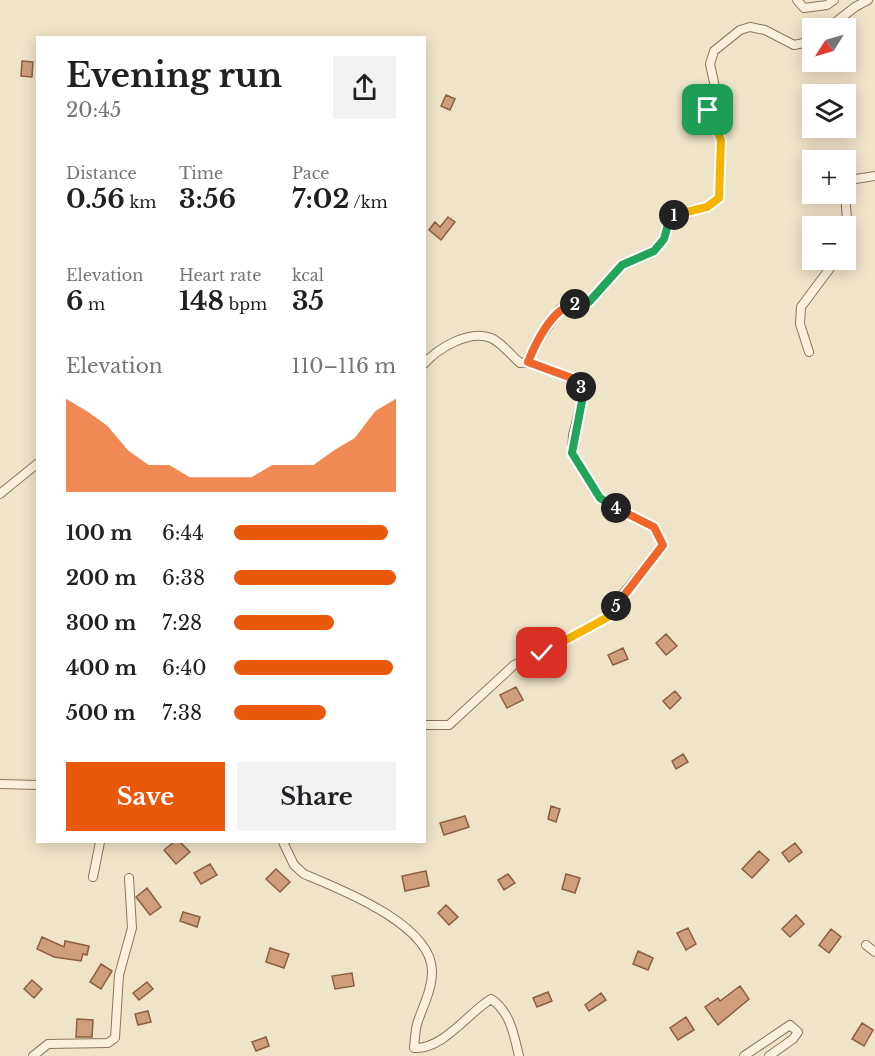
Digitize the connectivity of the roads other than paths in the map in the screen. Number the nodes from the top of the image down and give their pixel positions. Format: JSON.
{"nodes":[{"id":1,"x":797,"y":0,"type":"edge"},
{"id":2,"x":834,"y":0,"type":"edge"},
{"id":3,"x":868,"y":0,"type":"edge"},
{"id":4,"x":840,"y":18,"type":"edge"},
{"id":5,"x":802,"y":43,"type":"edge"},
{"id":6,"x":875,"y":176,"type":"edge"},
{"id":7,"x":856,"y":177,"type":"edge"},
{"id":8,"x":829,"y":270,"type":"edge"},
{"id":9,"x":809,"y":352,"type":"dead end"},
{"id":10,"x":426,"y":362,"type":"edge"},
{"id":11,"x":528,"y":362,"type":"junction"},
{"id":12,"x":36,"y":465,"type":"edge"},
{"id":13,"x":0,"y":494,"type":"edge"},
{"id":14,"x":426,"y":725,"type":"edge"},
{"id":15,"x":0,"y":784,"type":"edge"},
{"id":16,"x":36,"y":785,"type":"edge"},
{"id":17,"x":100,"y":843,"type":"edge"},
{"id":18,"x":283,"y":843,"type":"edge"},
{"id":19,"x":93,"y":878,"type":"dead end"},
{"id":20,"x":129,"y":878,"type":"dead end"},
{"id":21,"x":866,"y":945,"type":"dead end"},
{"id":22,"x":875,"y":952,"type":"edge"},
{"id":23,"x":33,"y":1056,"type":"edge"},
{"id":24,"x":519,"y":1056,"type":"edge"},
{"id":25,"x":744,"y":1056,"type":"edge"},
{"id":26,"x":769,"y":1056,"type":"edge"}],
"edges":[{"from":1,"to":2,"type":"street"},
{"from":3,"to":4,"type":"street"},
{"from":5,"to":11,"type":"street"},
{"from":6,"to":7,"type":"street"},
{"from":8,"to":9,"type":"street"},
{"from":10,"to":11,"type":"street"},
{"from":11,"to":14,"type":"street"},
{"from":12,"to":13,"type":"street"},
{"from":15,"to":16,"type":"street"},
{"from":17,"to":19,"type":"street"},
{"from":18,"to":24,"type":"street"},
{"from":20,"to":23,"type":"street"},
{"from":21,"to":22,"type":"street"},
{"from":25,"to":26,"type":"street"}]}
